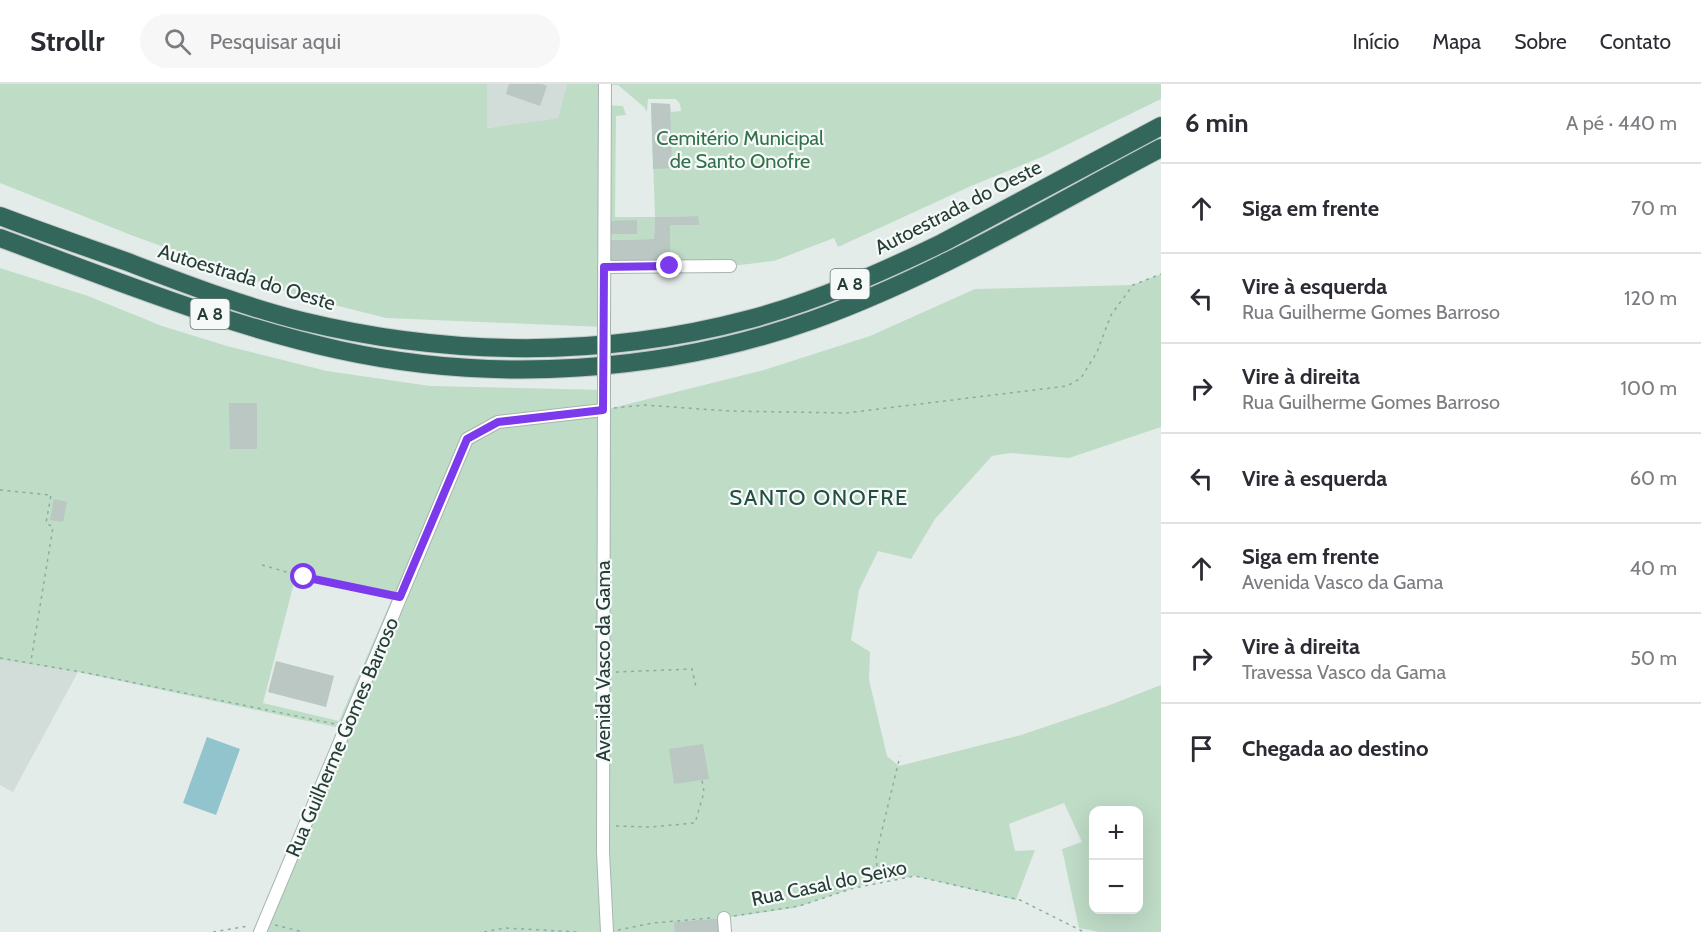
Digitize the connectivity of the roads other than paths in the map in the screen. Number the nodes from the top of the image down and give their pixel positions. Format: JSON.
{"nodes":[{"id":1,"x":605,"y":84,"type":"edge"},
{"id":2,"x":1161,"y":126,"type":"edge"},
{"id":3,"x":1161,"y":148,"type":"edge"},
{"id":4,"x":1161,"y":159,"type":"edge"},
{"id":5,"x":1087,"y":187,"type":"junction"},
{"id":6,"x":0,"y":205,"type":"edge"},
{"id":7,"x":0,"y":216,"type":"edge"},
{"id":8,"x":0,"y":238,"type":"edge"},
{"id":9,"x":0,"y":248,"type":"edge"},
{"id":10,"x":123,"y":260,"type":"junction"},
{"id":11,"x":730,"y":266,"type":"dead end"},
{"id":12,"x":604,"y":267,"type":"junction"},
{"id":13,"x":82,"y":270,"type":"junction"},
{"id":14,"x":603,"y":410,"type":"junction"},
{"id":15,"x":728,"y":917,"type":"road end"},
{"id":16,"x":262,"y":928,"type":"edge"},
{"id":17,"x":607,"y":932,"type":"edge"},
{"id":18,"x":725,"y":932,"type":"edge"}],
"edges":[{"from":1,"to":12,"type":"street"},
{"from":2,"to":10,"type":"highway","name":"Autoestrada do Oeste","number":"A 8"},
{"from":3,"to":5,"type":"highway","number":"A 8"},
{"from":4,"to":5,"type":"highway"},
{"from":5,"to":13,"type":"highway","number":"A 8"},
{"from":6,"to":10,"type":"highway"},
{"from":7,"to":10,"type":"highway","name":"Autoestrada do Oeste","number":"A 8"},
{"from":8,"to":13,"type":"highway","number":"A 8"},
{"from":9,"to":13,"type":"highway"},
{"from":11,"to":12,"type":"street"},
{"from":12,"to":14,"type":"street","name":"Avenida Vasco da Gama","bridge":true},
{"from":14,"to":16,"type":"street","name":"Rua Guilherme Gomes Barroso"},
{"from":14,"to":17,"type":"street","name":"Avenida Vasco da Gama"},
{"from":15,"to":18,"type":"street"}]}
